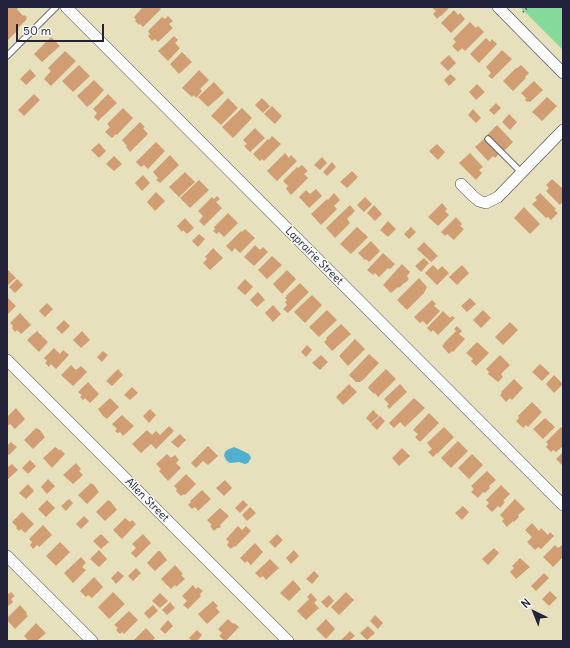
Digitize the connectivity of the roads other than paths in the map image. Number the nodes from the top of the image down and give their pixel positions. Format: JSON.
{"nodes":[{"id":1,"x":56,"y":7,"type":"edge"},
{"id":2,"x":66,"y":7,"type":"edge"},
{"id":3,"x":498,"y":7,"type":"edge"},
{"id":4,"x":7,"y":56,"type":"edge"},
{"id":5,"x":563,"y":73,"type":"edge"},
{"id":6,"x":563,"y":130,"type":"edge"},
{"id":7,"x":488,"y":139,"type":"dead end"},
{"id":8,"x":521,"y":172,"type":"junction"},
{"id":9,"x":461,"y":184,"type":"dead end"},
{"id":10,"x":7,"y":360,"type":"edge"},
{"id":11,"x":563,"y":505,"type":"edge"},
{"id":12,"x":7,"y":556,"type":"edge"},
{"id":13,"x":92,"y":641,"type":"edge"},
{"id":14,"x":288,"y":641,"type":"edge"}],
"edges":[{"from":1,"to":4,"type":"lane"},
{"from":2,"to":11,"type":"street","name":"Laprairie Street"},
{"from":3,"to":5,"type":"street"},
{"from":6,"to":8,"type":"street"},
{"from":7,"to":8,"type":"lane"},
{"from":8,"to":9,"type":"street"},
{"from":10,"to":14,"type":"street","name":"Allen Street"},
{"from":12,"to":13,"type":"street"}]}
